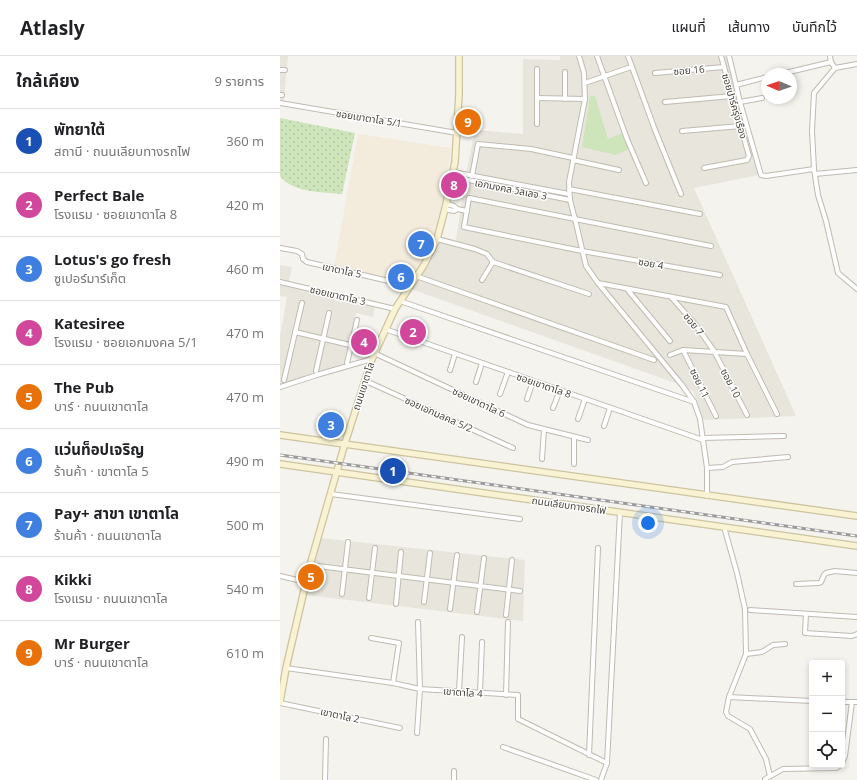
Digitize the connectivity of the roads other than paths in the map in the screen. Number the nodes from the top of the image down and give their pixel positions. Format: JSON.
{"nodes":[{"id":1,"x":459,"y":56,"type":"edge"},
{"id":2,"x":579,"y":56,"type":"edge"},
{"id":3,"x":597,"y":56,"type":"edge"},
{"id":4,"x":628,"y":56,"type":"edge"},
{"id":5,"x":721,"y":56,"type":"edge"},
{"id":6,"x":728,"y":56,"type":"edge"},
{"id":7,"x":830,"y":56,"type":"edge"},
{"id":8,"x":831,"y":62,"type":"junction"},
{"id":9,"x":857,"y":64,"type":"edge"},
{"id":10,"x":632,"y":67,"type":"junction"},
{"id":11,"x":724,"y":67,"type":"junction"},
{"id":12,"x":835,"y":68,"type":"junction"},
{"id":13,"x":537,"y":69,"type":"dead end"},
{"id":14,"x":797,"y":70,"type":"edge"},
{"id":15,"x":565,"y":72,"type":"dead end"},
{"id":16,"x":655,"y":73,"type":"dead end"},
{"id":17,"x":604,"y":77,"type":"junction"},
{"id":18,"x":761,"y":79,"type":"edge"},
{"id":19,"x":585,"y":83,"type":"junction"},
{"id":20,"x":736,"y":85,"type":"junction"},
{"id":21,"x":732,"y":96,"type":"junction"},
{"id":22,"x":537,"y":98,"type":"junction"},
{"id":23,"x":761,"y":98,"type":"edge"},
{"id":24,"x":565,"y":99,"type":"junction"},
{"id":25,"x":585,"y":99,"type":"junction"},
{"id":26,"x":665,"y":102,"type":"dead end"},
{"id":27,"x":740,"y":102,"type":"junction"},
{"id":28,"x":280,"y":103,"type":"edge"},
{"id":29,"x":538,"y":124,"type":"dead end"},
{"id":30,"x":741,"y":126,"type":"junction"},
{"id":31,"x":682,"y":132,"type":"dead end"},
{"id":32,"x":457,"y":133,"type":"junction"},
{"id":33,"x":573,"y":159,"type":"junction"},
{"id":34,"x":704,"y":168,"type":"dead end"},
{"id":35,"x":619,"y":170,"type":"dead end"},
{"id":36,"x":857,"y":170,"type":"edge"},
{"id":37,"x":815,"y":172,"type":"junction"},
{"id":38,"x":453,"y":175,"type":"junction"},
{"id":39,"x":472,"y":176,"type":"junction"},
{"id":40,"x":646,"y":183,"type":"dead end"},
{"id":41,"x":569,"y":192,"type":"junction"},
{"id":42,"x":681,"y":194,"type":"dead end"},
{"id":43,"x":570,"y":200,"type":"junction"},
{"id":44,"x":446,"y":207,"type":"junction"},
{"id":45,"x":467,"y":211,"type":"junction"},
{"id":46,"x":700,"y":214,"type":"dead end"},
{"id":47,"x":576,"y":219,"type":"junction"},
{"id":48,"x":438,"y":239,"type":"junction"},
{"id":49,"x":711,"y":246,"type":"dead end"},
{"id":50,"x":280,"y":248,"type":"edge"},
{"id":51,"x":582,"y":251,"type":"junction"},
{"id":52,"x":493,"y":262,"type":"junction"},
{"id":53,"x":720,"y":275,"type":"dead end"},
{"id":54,"x":416,"y":276,"type":"junction"},
{"id":55,"x":482,"y":280,"type":"dead end"},
{"id":56,"x":280,"y":282,"type":"edge"},
{"id":57,"x":598,"y":283,"type":"junction"},
{"id":58,"x":410,"y":286,"type":"junction"},
{"id":59,"x":627,"y":289,"type":"junction"},
{"id":60,"x":857,"y":289,"type":"edge"},
{"id":61,"x":589,"y":294,"type":"dead end"},
{"id":62,"x":671,"y":297,"type":"junction"},
{"id":63,"x":400,"y":301,"type":"junction"},
{"id":64,"x":302,"y":303,"type":"dead end"},
{"id":65,"x":395,"y":309,"type":"junction"},
{"id":66,"x":329,"y":314,"type":"dead end"},
{"id":67,"x":357,"y":320,"type":"dead end"},
{"id":68,"x":385,"y":329,"type":"junction"},
{"id":69,"x":296,"y":332,"type":"junction"},
{"id":70,"x":324,"y":338,"type":"junction"},
{"id":71,"x":670,"y":341,"type":"dead end"},
{"id":72,"x":351,"y":345,"type":"junction"},
{"id":73,"x":683,"y":350,"type":"junction"},
{"id":74,"x":714,"y":351,"type":"junction"},
{"id":75,"x":375,"y":352,"type":"junction"},
{"id":76,"x":455,"y":354,"type":"junction"},
{"id":77,"x":747,"y":354,"type":"junction"},
{"id":78,"x":670,"y":355,"type":"dead end"},
{"id":79,"x":372,"y":360,"type":"junction"},
{"id":80,"x":654,"y":360,"type":"dead end"},
{"id":81,"x":346,"y":362,"type":"dead end"},
{"id":82,"x":482,"y":363,"type":"junction"},
{"id":83,"x":450,"y":370,"type":"dead end"},
{"id":84,"x":316,"y":371,"type":"dead end"},
{"id":85,"x":508,"y":372,"type":"junction"},
{"id":86,"x":284,"y":380,"type":"dead end"},
{"id":87,"x":366,"y":381,"type":"junction"},
{"id":88,"x":534,"y":381,"type":"junction"},
{"id":89,"x":476,"y":382,"type":"dead end"},
{"id":90,"x":280,"y":387,"type":"edge"},
{"id":91,"x":560,"y":390,"type":"junction"},
{"id":92,"x":500,"y":394,"type":"dead end"},
{"id":93,"x":527,"y":399,"type":"dead end"},
{"id":94,"x":585,"y":399,"type":"junction"},
{"id":95,"x":694,"y":402,"type":"junction"},
{"id":96,"x":554,"y":408,"type":"dead end"},
{"id":97,"x":610,"y":408,"type":"junction"},
{"id":98,"x":777,"y":414,"type":"dead end"},
{"id":99,"x":748,"y":415,"type":"dead end"},
{"id":100,"x":716,"y":416,"type":"dead end"},
{"id":101,"x":578,"y":419,"type":"dead end"},
{"id":102,"x":604,"y":426,"type":"dead end"},
{"id":103,"x":544,"y":430,"type":"junction"},
{"id":104,"x":280,"y":435,"type":"edge"},
{"id":105,"x":784,"y":436,"type":"dead end"},
{"id":106,"x":574,"y":437,"type":"junction"},
{"id":107,"x":702,"y":439,"type":"junction"},
{"id":108,"x":588,"y":440,"type":"dead end"},
{"id":109,"x":345,"y":443,"type":"junction"},
{"id":110,"x":514,"y":448,"type":"dead end"},
{"id":111,"x":788,"y":457,"type":"dead end"},
{"id":112,"x":542,"y":459,"type":"dead end"},
{"id":113,"x":280,"y":464,"type":"edge"},
{"id":114,"x":574,"y":464,"type":"dead end"},
{"id":115,"x":707,"y":468,"type":"junction"},
{"id":116,"x":337,"y":472,"type":"junction"},
{"id":117,"x":331,"y":494,"type":"junction"},
{"id":118,"x":707,"y":496,"type":"junction"},
{"id":119,"x":620,"y":512,"type":"junction"},
{"id":120,"x":857,"y":516,"type":"edge"},
{"id":121,"x":520,"y":519,"type":"dead end"},
{"id":122,"x":724,"y":527,"type":"junction"},
{"id":123,"x":348,"y":542,"type":"dead end"},
{"id":124,"x":857,"y":546,"type":"edge"},
{"id":125,"x":375,"y":548,"type":"dead end"},
{"id":126,"x":598,"y":548,"type":"dead end"},
{"id":127,"x":401,"y":552,"type":"dead end"},
{"id":128,"x":430,"y":554,"type":"dead end"},
{"id":129,"x":457,"y":555,"type":"dead end"},
{"id":130,"x":484,"y":558,"type":"dead end"},
{"id":131,"x":512,"y":560,"type":"dead end"},
{"id":132,"x":310,"y":565,"type":"junction"},
{"id":133,"x":344,"y":569,"type":"junction"},
{"id":134,"x":372,"y":573,"type":"junction"},
{"id":135,"x":857,"y":573,"type":"edge"},
{"id":136,"x":280,"y":576,"type":"edge"},
{"id":137,"x":399,"y":576,"type":"junction"},
{"id":138,"x":426,"y":580,"type":"junction"},
{"id":139,"x":306,"y":582,"type":"junction"},
{"id":140,"x":454,"y":583,"type":"junction"},
{"id":141,"x":796,"y":584,"type":"dead end"},
{"id":142,"x":480,"y":586,"type":"junction"},
{"id":143,"x":508,"y":590,"type":"junction"},
{"id":144,"x":520,"y":591,"type":"dead end"},
{"id":145,"x":342,"y":594,"type":"dead end"},
{"id":146,"x":369,"y":598,"type":"dead end"},
{"id":147,"x":424,"y":602,"type":"dead end"},
{"id":148,"x":396,"y":604,"type":"dead end"},
{"id":149,"x":450,"y":609,"type":"dead end"},
{"id":150,"x":750,"y":610,"type":"dead end"},
{"id":151,"x":477,"y":612,"type":"dead end"},
{"id":152,"x":806,"y":614,"type":"junction"},
{"id":153,"x":506,"y":615,"type":"dead end"},
{"id":154,"x":857,"y":617,"type":"edge"},
{"id":155,"x":418,"y":622,"type":"dead end"},
{"id":156,"x":508,"y":622,"type":"dead end"},
{"id":157,"x":857,"y":634,"type":"edge"},
{"id":158,"x":462,"y":636,"type":"dead end"},
{"id":159,"x":371,"y":638,"type":"dead end"},
{"id":160,"x":482,"y":642,"type":"dead end"},
{"id":161,"x":784,"y":644,"type":"dead end"},
{"id":162,"x":746,"y":654,"type":"junction"},
{"id":163,"x":286,"y":668,"type":"junction"},
{"id":164,"x":393,"y":683,"type":"junction"},
{"id":165,"x":420,"y":689,"type":"junction"},
{"id":166,"x":459,"y":692,"type":"junction"},
{"id":167,"x":480,"y":693,"type":"junction"},
{"id":168,"x":506,"y":695,"type":"junction"},
{"id":169,"x":729,"y":697,"type":"junction"},
{"id":170,"x":809,"y":701,"type":"edge"},
{"id":171,"x":845,"y":702,"type":"edge"},
{"id":172,"x":852,"y":702,"type":"junction"},
{"id":173,"x":857,"y":702,"type":"edge"},
{"id":174,"x":280,"y":703,"type":"edge"},
{"id":175,"x":400,"y":728,"type":"dead end"},
{"id":176,"x":418,"y":733,"type":"dead end"},
{"id":177,"x":326,"y":739,"type":"dead end"},
{"id":178,"x":503,"y":747,"type":"dead end"},
{"id":179,"x":589,"y":755,"type":"junction"},
{"id":180,"x":845,"y":756,"type":"edge"},
{"id":181,"x":607,"y":763,"type":"junction"},
{"id":182,"x":836,"y":768,"type":"edge"},
{"id":183,"x":454,"y":771,"type":"dead end"},
{"id":184,"x":325,"y":780,"type":"edge"},
{"id":185,"x":454,"y":780,"type":"edge"},
{"id":186,"x":596,"y":780,"type":"edge"},
{"id":187,"x":601,"y":780,"type":"edge"}],
"edges":[{"from":1,"to":32,"type":"street","name":"ถนนเขาตาโล"},
{"from":2,"to":19,"type":"street"},
{"from":3,"to":17,"type":"street"},
{"from":4,"to":10,"type":"street"},
{"from":5,"to":11,"type":"street","name":"ซอยปาร์ครุ่งเรือง"},
{"from":6,"to":20,"type":"street"},
{"from":7,"to":8,"type":"street"},
{"from":8,"to":12,"type":"street"},
{"from":8,"to":14,"type":"street"},
{"from":9,"to":12,"type":"street"},
{"from":10,"to":17,"type":"street"},
{"from":10,"to":42,"type":"street"},
{"from":11,"to":16,"type":"street","name":"ซอย 16"},
{"from":11,"to":21,"type":"street","name":"ซอยปาร์ครุ่งเรือง"},
{"from":12,"to":37,"type":"street"},
{"from":13,"to":22,"type":"street"},
{"from":15,"to":24,"type":"street"},
{"from":17,"to":19,"type":"street"},
{"from":17,"to":40,"type":"street"},
{"from":18,"to":20,"type":"street"},
{"from":19,"to":25,"type":"street"},
{"from":20,"to":27,"type":"street"},
{"from":21,"to":26,"type":"street"},
{"from":21,"to":30,"type":"street","name":"ซอยปาร์ครุ่งเรือง"},
{"from":22,"to":24,"type":"street"},
{"from":22,"to":29,"type":"street"},
{"from":23,"to":27,"type":"street"},
{"from":24,"to":25,"type":"street"},
{"from":25,"to":33,"type":"street"},
{"from":27,"to":37,"type":"street"},
{"from":28,"to":32,"type":"street","name":"ซอยเขาตาโล 5/1"},
{"from":30,"to":31,"type":"street"},
{"from":30,"to":34,"type":"street","name":"ซอยปาร์ครุ่งเรือง"},
{"from":32,"to":38,"type":"street","name":"ถนนเขาตาโล"},
{"from":33,"to":35,"type":"street"},
{"from":33,"to":39,"type":"street"},
{"from":33,"to":41,"type":"street"},
{"from":36,"to":37,"type":"street"},
{"from":37,"to":60,"type":"street"},
{"from":38,"to":39,"type":"street","name":"เอกมงคล วิลเลจ 3"},
{"from":38,"to":43,"type":"street","name":"เอกมงคล วิลเลจ 3"},
{"from":38,"to":44,"type":"street","name":"ถนนเขาตาโล"},
{"from":39,"to":41,"type":"street","name":"เอกมงคล วิลเลจ 3"},
{"from":41,"to":43,"type":"street"},
{"from":41,"to":46,"type":"street","name":"เอกมงคล วิลเลจ 3"},
{"from":43,"to":47,"type":"street"},
{"from":44,"to":45,"type":"street"},
{"from":44,"to":48,"type":"street","name":"ถนนเขาตาโล"},
{"from":45,"to":47,"type":"street"},
{"from":45,"to":51,"type":"street","name":"ซอย 4"},
{"from":47,"to":49,"type":"street"},
{"from":47,"to":51,"type":"street"},
{"from":48,"to":52,"type":"street"},
{"from":48,"to":54,"type":"street","name":"ถนนเขาตาโล"},
{"from":50,"to":58,"type":"street","name":"เขาตาโล 5"},
{"from":51,"to":53,"type":"street","name":"ซอย 4"},
{"from":51,"to":57,"type":"street"},
{"from":52,"to":55,"type":"street"},
{"from":52,"to":61,"type":"street"},
{"from":54,"to":58,"type":"street","name":"ถนนเขาตาโล"},
{"from":54,"to":80,"type":"street"},
{"from":56,"to":65,"type":"street","name":"ซอยเขาตาโล 3"},
{"from":57,"to":59,"type":"street"},
{"from":57,"to":95,"type":"street"},
{"from":58,"to":63,"type":"street","name":"ถนนเขาตาโล"},
{"from":59,"to":62,"type":"street"},
{"from":59,"to":71,"type":"street"},
{"from":62,"to":74,"type":"street","name":"ซอย 7"},
{"from":62,"to":77,"type":"street"},
{"from":63,"to":65,"type":"street","name":"ถนนเขาตาโล"},
{"from":63,"to":95,"type":"street"},
{"from":64,"to":69,"type":"street"},
{"from":65,"to":68,"type":"street","name":"ถนนเขาตาโล"},
{"from":66,"to":70,"type":"street"},
{"from":67,"to":72,"type":"street"},
{"from":68,"to":75,"type":"street","name":"ถนนเขาตาโล"},
{"from":68,"to":76,"type":"street","name":"ซอยเขาตาโล 8"},
{"from":69,"to":70,"type":"street","name":"ซอยเขาตาโล 6"},
{"from":69,"to":86,"type":"street"},
{"from":70,"to":72,"type":"street","name":"ซอยเขาตาโล 6"},
{"from":70,"to":84,"type":"street"},
{"from":72,"to":75,"type":"street","name":"ซอยเขาตาโล 6"},
{"from":72,"to":81,"type":"street"},
{"from":73,"to":74,"type":"street"},
{"from":73,"to":78,"type":"street"},
{"from":73,"to":100,"type":"street","name":"ซอย 11"},
{"from":74,"to":77,"type":"street"},
{"from":74,"to":99,"type":"street","name":"ซอย 10"},
{"from":75,"to":79,"type":"street","name":"ถนนเขาตาโล"},
{"from":75,"to":103,"type":"street","name":"ซอยเขาตาโล 6"},
{"from":76,"to":82,"type":"street","name":"ซอยเขาตาโล 8"},
{"from":76,"to":83,"type":"street"},
{"from":77,"to":98,"type":"street"},
{"from":79,"to":87,"type":"street","name":"ถนนเขาตาโล"},
{"from":79,"to":90,"type":"street"},
{"from":82,"to":85,"type":"street","name":"ซอยเขาตาโล 8"},
{"from":82,"to":89,"type":"street"},
{"from":85,"to":88,"type":"street","name":"ซอยเขาตาโล 8"},
{"from":85,"to":92,"type":"street"},
{"from":87,"to":109,"type":"street","name":"ถนนเขาตาโล"},
{"from":87,"to":110,"type":"street","name":"ซอยเอกมลคล 5/2"},
{"from":88,"to":91,"type":"street","name":"ซอยเขาตาโล 8"},
{"from":88,"to":93,"type":"street"},
{"from":91,"to":94,"type":"street","name":"ซอยเขาตาโล 8"},
{"from":91,"to":96,"type":"street"},
{"from":94,"to":97,"type":"street","name":"ซอยเขาตาโล 8"},
{"from":94,"to":101,"type":"street"},
{"from":95,"to":107,"type":"street"},
{"from":97,"to":102,"type":"street"},
{"from":97,"to":107,"type":"street","name":"ซอยเขาตาโล 8"},
{"from":103,"to":106,"type":"street","name":"ซอยเขาตาโล 6"},
{"from":103,"to":112,"type":"street"},
{"from":104,"to":109,"type":"street"},
{"from":105,"to":107,"type":"street"},
{"from":106,"to":108,"type":"street","name":"ซอยเขาตาโล 6"},
{"from":106,"to":114,"type":"street"},
{"from":107,"to":115,"type":"street"},
{"from":109,"to":116,"type":"street","name":"ถนนเขาตาโล"},
{"from":109,"to":118,"type":"street"},
{"from":111,"to":115,"type":"street"},
{"from":113,"to":116,"type":"street","name":"ถนนเลียบทางรถไฟ"},
{"from":115,"to":118,"type":"street"},
{"from":116,"to":117,"type":"street","name":"ถนนเขาตาโล"},
{"from":116,"to":119,"type":"street","name":"ถนนเลียบทางรถไฟ"},
{"from":117,"to":121,"type":"street"},
{"from":117,"to":132,"type":"street","name":"ถนนเขาตาโล"},
{"from":118,"to":120,"type":"street"},
{"from":119,"to":122,"type":"street","name":"ถนนเลียบทางรถไฟ"},
{"from":119,"to":181,"type":"street"},
{"from":122,"to":124,"type":"street","name":"ถนนเลียบทางรถไฟ"},
{"from":122,"to":162,"type":"street"},
{"from":123,"to":133,"type":"street"},
{"from":125,"to":134,"type":"street"},
{"from":126,"to":179,"type":"street"},
{"from":127,"to":137,"type":"street"},
{"from":128,"to":138,"type":"street"},
{"from":129,"to":140,"type":"street"},
{"from":130,"to":142,"type":"street"},
{"from":131,"to":143,"type":"street"},
{"from":132,"to":133,"type":"street"},
{"from":132,"to":139,"type":"street","name":"ถนนเขาตาโล"},
{"from":133,"to":134,"type":"street"},
{"from":133,"to":145,"type":"street"},
{"from":134,"to":137,"type":"street"},
{"from":134,"to":146,"type":"street"},
{"from":135,"to":141,"type":"street"},
{"from":136,"to":139,"type":"street"},
{"from":137,"to":138,"type":"street"},
{"from":137,"to":148,"type":"street"},
{"from":138,"to":140,"type":"street"},
{"from":138,"to":147,"type":"street"},
{"from":139,"to":163,"type":"street","name":"ถนนเขาตาโล"},
{"from":140,"to":142,"type":"street"},
{"from":140,"to":149,"type":"street"},
{"from":142,"to":143,"type":"street"},
{"from":142,"to":151,"type":"street"},
{"from":143,"to":144,"type":"street"},
{"from":143,"to":153,"type":"street"},
{"from":150,"to":152,"type":"street"},
{"from":152,"to":154,"type":"street"},
{"from":152,"to":157,"type":"street"},
{"from":155,"to":165,"type":"street"},
{"from":156,"to":168,"type":"street"},
{"from":158,"to":166,"type":"street"},
{"from":159,"to":164,"type":"street"},
{"from":160,"to":167,"type":"street"},
{"from":161,"to":162,"type":"street"},
{"from":162,"to":169,"type":"street"},
{"from":163,"to":164,"type":"street","name":"เขาตาโล 4"},
{"from":163,"to":174,"type":"street","name":"ถนนเขาตาโล"},
{"from":164,"to":165,"type":"street","name":"เขาตาโล 4"},
{"from":165,"to":166,"type":"street","name":"เขาตาโล 4"},
{"from":165,"to":176,"type":"street"},
{"from":166,"to":167,"type":"street","name":"เขาตาโล 4"},
{"from":167,"to":168,"type":"street","name":"เขาตาโล 4"},
{"from":168,"to":179,"type":"street","name":"เขาตาโล 4"},
{"from":169,"to":170,"type":"street"},
{"from":169,"to":182,"type":"street"},
{"from":171,"to":172,"type":"street"},
{"from":172,"to":173,"type":"street"},
{"from":172,"to":180,"type":"street"},
{"from":174,"to":175,"type":"street","name":"เขาตาโล 2"},
{"from":177,"to":184,"type":"street"},
{"from":178,"to":186,"type":"street"},
{"from":179,"to":181,"type":"street","name":"เขาตาโล 4"},
{"from":181,"to":187,"type":"street"},
{"from":183,"to":185,"type":"street"}]}
